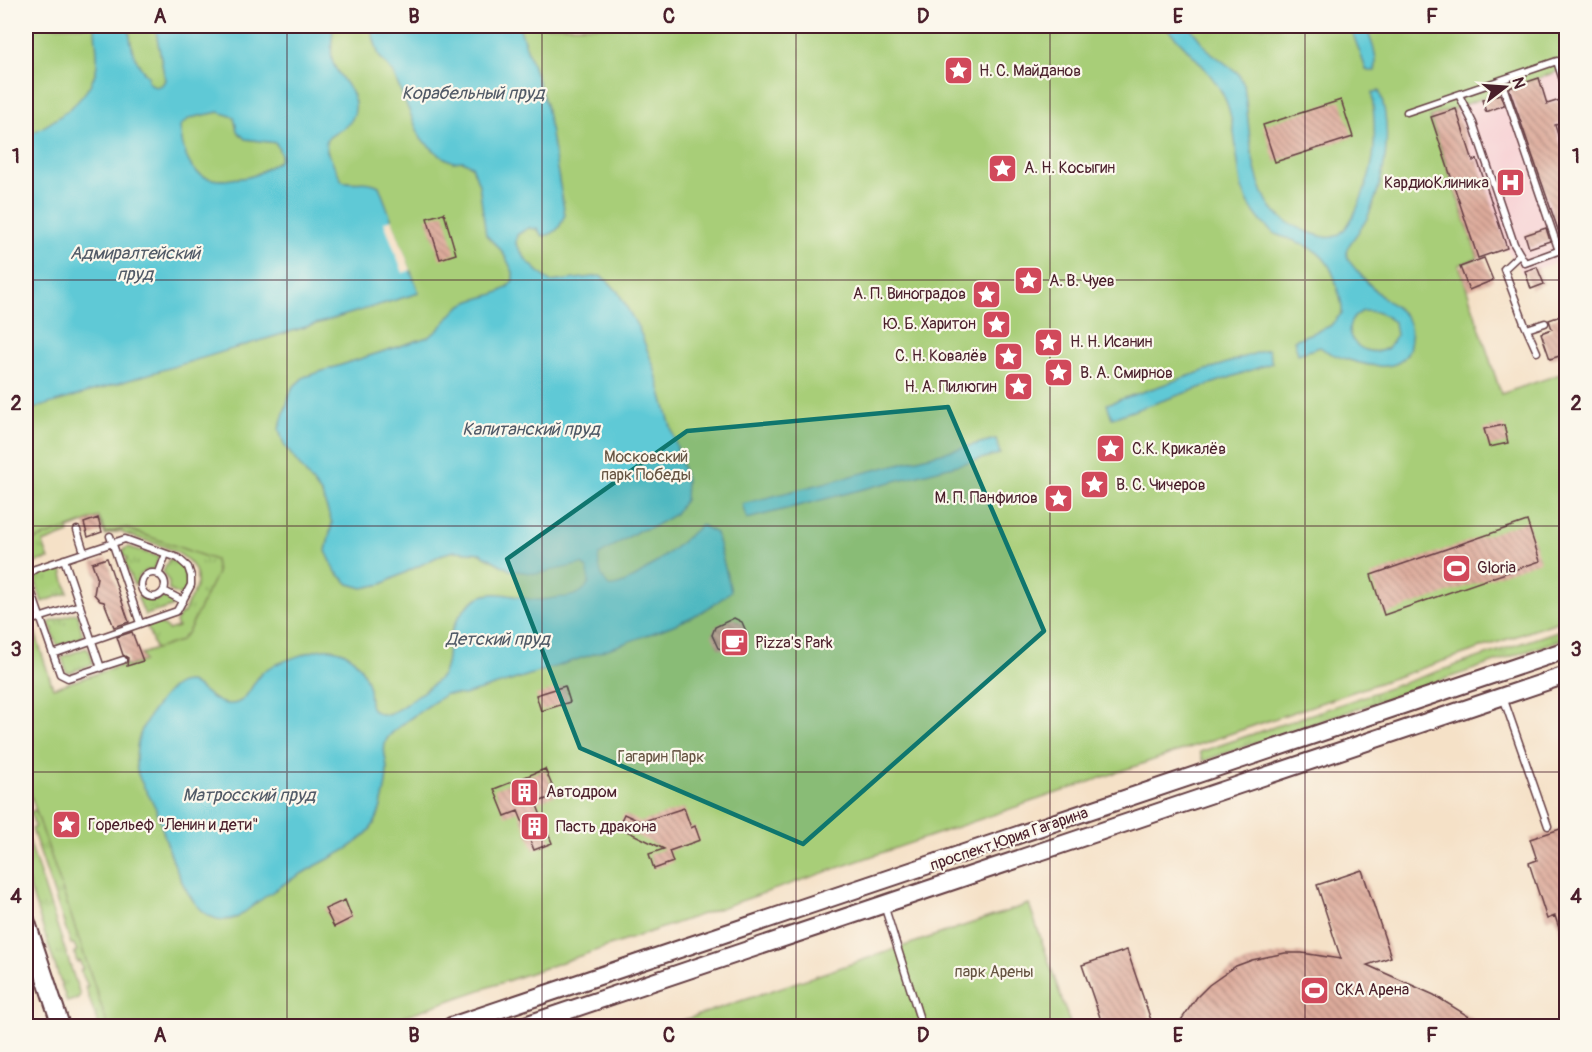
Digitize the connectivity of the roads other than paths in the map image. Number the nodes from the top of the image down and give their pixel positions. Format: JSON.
{"nodes":[{"id":1,"x":1501,"y":80,"type":"junction"},
{"id":2,"x":1566,"y":90,"type":"edge"},
{"id":3,"x":1459,"y":94,"type":"junction"},
{"id":4,"x":1407,"y":112,"type":"dead end"},
{"id":5,"x":1566,"y":248,"type":"edge"},
{"id":6,"x":1559,"y":251,"type":"junction"},
{"id":7,"x":1520,"y":254,"type":"junction"},
{"id":8,"x":1545,"y":324,"type":"dead end"},
{"id":9,"x":1527,"y":329,"type":"junction"},
{"id":10,"x":1537,"y":352,"type":"dead end"},
{"id":11,"x":77,"y":530,"type":"dead end"},
{"id":12,"x":112,"y":539,"type":"junction"},
{"id":13,"x":84,"y":552,"type":"junction"},
{"id":14,"x":166,"y":554,"type":"junction"},
{"id":15,"x":64,"y":559,"type":"junction"},
{"id":16,"x":158,"y":574,"type":"junction"},
{"id":17,"x":142,"y":589,"type":"junction"},
{"id":18,"x":164,"y":591,"type":"junction"},
{"id":19,"x":130,"y":593,"type":"junction"},
{"id":20,"x":183,"y":601,"type":"junction"},
{"id":21,"x":80,"y":605,"type":"junction"},
{"id":22,"x":41,"y":618,"type":"junction"},
{"id":23,"x":26,"y":622,"type":"edge"},
{"id":24,"x":140,"y":623,"type":"junction"},
{"id":25,"x":92,"y":640,"type":"junction"},
{"id":26,"x":1566,"y":650,"type":"edge"},
{"id":27,"x":53,"y":654,"type":"junction"},
{"id":28,"x":123,"y":660,"type":"dead end"},
{"id":29,"x":101,"y":668,"type":"junction"},
{"id":30,"x":1566,"y":675,"type":"edge"},
{"id":31,"x":1503,"y":696,"type":"junction"},
{"id":32,"x":1548,"y":826,"type":"dead end"},
{"id":33,"x":884,"y":905,"type":"junction"},
{"id":34,"x":26,"y":920,"type":"edge"},
{"id":35,"x":61,"y":1026,"type":"edge"},
{"id":36,"x":451,"y":1026,"type":"edge"},
{"id":37,"x":522,"y":1026,"type":"edge"},
{"id":38,"x":922,"y":1026,"type":"edge"}],
"edges":[{"from":1,"to":2,"type":"lane"},
{"from":1,"to":3,"type":"lane"},
{"from":1,"to":6,"type":"lane"},
{"from":3,"to":4,"type":"lane"},
{"from":3,"to":7,"type":"lane"},
{"from":5,"to":6,"type":"lane"},
{"from":6,"to":7,"type":"lane"},
{"from":7,"to":9,"type":"lane"},
{"from":8,"to":9,"type":"lane"},
{"from":9,"to":10,"type":"lane"},
{"from":11,"to":13,"type":"lane"},
{"from":12,"to":13,"type":"lane"},
{"from":12,"to":14,"type":"lane"},
{"from":12,"to":19,"type":"lane"},
{"from":13,"to":15,"type":"lane"},
{"from":14,"to":16,"type":"lane"},
{"from":14,"to":20,"type":"lane"},
{"from":15,"to":21,"type":"lane"},
{"from":15,"to":22,"type":"lane"},
{"from":16,"to":17,"type":"lane"},
{"from":16,"to":18,"type":"lane"},
{"from":17,"to":18,"type":"lane"},
{"from":17,"to":19,"type":"lane"},
{"from":18,"to":20,"type":"lane"},
{"from":19,"to":24,"type":"lane"},
{"from":20,"to":24,"type":"lane"},
{"from":21,"to":22,"type":"lane"},
{"from":21,"to":25,"type":"lane"},
{"from":22,"to":23,"type":"lane"},
{"from":22,"to":27,"type":"lane"},
{"from":24,"to":25,"type":"lane"},
{"from":25,"to":27,"type":"lane"},
{"from":25,"to":29,"type":"lane"},
{"from":26,"to":36,"type":"main road","name":"проспект Юрия Гагарина"},
{"from":27,"to":29,"type":"lane"},
{"from":28,"to":29,"type":"lane"},
{"from":30,"to":31,"type":"main road","name":"проспект Юрия Гагарина"},
{"from":31,"to":32,"type":"lane"},
{"from":31,"to":33,"type":"main road","name":"проспект Юрия Гагарина"},
{"from":33,"to":37,"type":"main road","name":"проспект Юрия Гагарина"},
{"from":33,"to":38,"type":"lane"},
{"from":34,"to":35,"type":"main road"}]}
